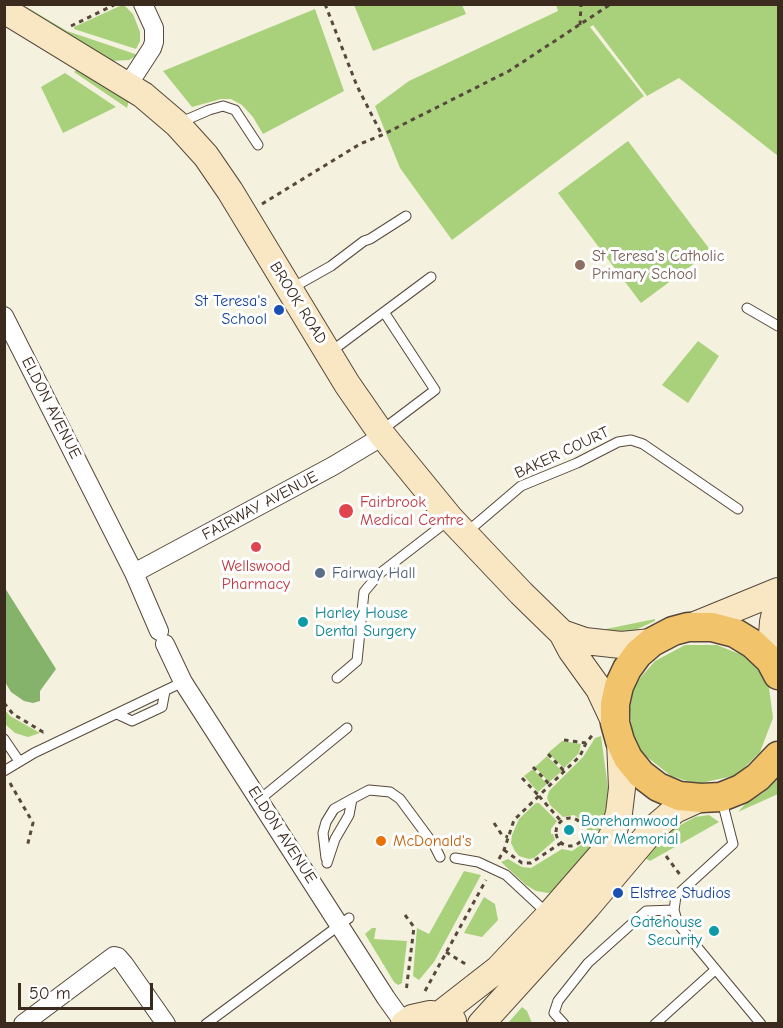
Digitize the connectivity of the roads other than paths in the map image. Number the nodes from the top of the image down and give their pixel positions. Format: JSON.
{"nodes":[{"id":1,"x":143,"y":4,"type":"edge"},
{"id":2,"x":4,"y":10,"type":"edge"},
{"id":3,"x":128,"y":85,"type":"junction"},
{"id":4,"x":177,"y":124,"type":"junction"},
{"id":5,"x":258,"y":145,"type":"dead end"},
{"id":6,"x":406,"y":216,"type":"dead end"},
{"id":7,"x":431,"y":277,"type":"dead end"},
{"id":8,"x":289,"y":290,"type":"junction"},
{"id":9,"x":747,"y":308,"type":"dead end"},
{"id":10,"x":384,"y":312,"type":"junction"},
{"id":11,"x":4,"y":316,"type":"edge"},
{"id":12,"x":778,"y":326,"type":"edge"},
{"id":13,"x":328,"y":353,"type":"junction"},
{"id":14,"x":382,"y":433,"type":"junction"},
{"id":15,"x":738,"y":509,"type":"dead end"},
{"id":16,"x":458,"y":526,"type":"junction"},
{"id":17,"x":134,"y":573,"type":"junction"},
{"id":18,"x":778,"y":591,"type":"edge"},
{"id":19,"x":778,"y":599,"type":"edge"},
{"id":20,"x":688,"y":627,"type":"junction"},
{"id":21,"x":562,"y":633,"type":"junction"},
{"id":22,"x":652,"y":642,"type":"junction"},
{"id":23,"x":774,"y":667,"type":"edge"},
{"id":24,"x":337,"y":678,"type":"dead end"},
{"id":25,"x":183,"y":682,"type":"junction"},
{"id":26,"x":347,"y":728,"type":"dead end"},
{"id":27,"x":612,"y":730,"type":"junction"},
{"id":28,"x":4,"y":740,"type":"edge"},
{"id":29,"x":778,"y":756,"type":"edge"},
{"id":30,"x":19,"y":761,"type":"junction"},
{"id":31,"x":4,"y":771,"type":"edge"},
{"id":32,"x":711,"y":797,"type":"junction"},
{"id":33,"x":352,"y":799,"type":"junction"},
{"id":34,"x":259,"y":800,"type":"junction"},
{"id":35,"x":440,"y":857,"type":"dead end"},
{"id":36,"x":455,"y":858,"type":"dead end"},
{"id":37,"x":674,"y":910,"type":"junction"},
{"id":38,"x":549,"y":915,"type":"junction"},
{"id":39,"x":344,"y":921,"type":"junction"},
{"id":40,"x":715,"y":970,"type":"junction"},
{"id":41,"x":447,"y":1019,"type":"edge"},
{"id":42,"x":23,"y":1023,"type":"edge"},
{"id":43,"x":166,"y":1023,"type":"edge"},
{"id":44,"x":206,"y":1023,"type":"edge"},
{"id":45,"x":404,"y":1023,"type":"edge"},
{"id":46,"x":481,"y":1023,"type":"edge"},
{"id":47,"x":564,"y":1023,"type":"edge"},
{"id":48,"x":655,"y":1023,"type":"edge"},
{"id":49,"x":761,"y":1023,"type":"edge"}],
"edges":[{"from":1,"to":3,"type":"street"},
{"from":2,"to":3,"type":"street","name":"BROOK ROAD"},
{"from":3,"to":4,"type":"street","name":"BROOK ROAD"},
{"from":4,"to":5,"type":"lane"},
{"from":4,"to":8,"type":"street","name":"BROOK ROAD"},
{"from":6,"to":8,"type":"lane"},
{"from":7,"to":10,"type":"lane"},
{"from":8,"to":13,"type":"street","name":"BROOK ROAD"},
{"from":9,"to":12,"type":"lane"},
{"from":10,"to":13,"type":"lane"},
{"from":10,"to":14,"type":"lane"},
{"from":11,"to":17,"type":"street","name":"ELDON AVENUE"},
{"from":13,"to":14,"type":"street","name":"BROOK ROAD"},
{"from":14,"to":16,"type":"street","name":"BROOK ROAD"},
{"from":14,"to":17,"type":"street","name":"FAIRWAY AVENUE"},
{"from":15,"to":16,"type":"lane","name":"BAKER COURT"},
{"from":16,"to":21,"type":"street","name":"BROOK ROAD"},
{"from":16,"to":24,"type":"lane"},
{"from":17,"to":25,"type":"street","name":"ELDON AVENUE"},
{"from":18,"to":20,"type":"street"},
{"from":19,"to":23,"type":"street"},
{"from":20,"to":22,"type":"main road"},
{"from":20,"to":23,"type":"main road"},
{"from":21,"to":22,"type":"street","name":"BROOK ROAD"},
{"from":21,"to":27,"type":"street","name":"BROOK ROAD"},
{"from":22,"to":27,"type":"main road"},
{"from":25,"to":30,"type":"lane"},
{"from":25,"to":34,"type":"street","name":"ELDON AVENUE"},
{"from":26,"to":34,"type":"lane"},
{"from":27,"to":32,"type":"main road"},
{"from":27,"to":38,"type":"street"},
{"from":28,"to":30,"type":"lane"},
{"from":29,"to":32,"type":"main road"},
{"from":30,"to":31,"type":"lane"},
{"from":32,"to":37,"type":"lane"},
{"from":32,"to":46,"type":"street"},
{"from":33,"to":33,"type":"lane"},
{"from":33,"to":35,"type":"lane"},
{"from":34,"to":39,"type":"street","name":"ELDON AVENUE"},
{"from":36,"to":38,"type":"lane"},
{"from":37,"to":40,"type":"lane"},
{"from":37,"to":47,"type":"lane"},
{"from":38,"to":41,"type":"street"},
{"from":39,"to":44,"type":"lane"},
{"from":39,"to":45,"type":"street","name":"ELDON AVENUE"},
{"from":40,"to":48,"type":"lane"},
{"from":40,"to":49,"type":"lane"},
{"from":41,"to":45,"type":"street"},
{"from":42,"to":43,"type":"street"}]}
